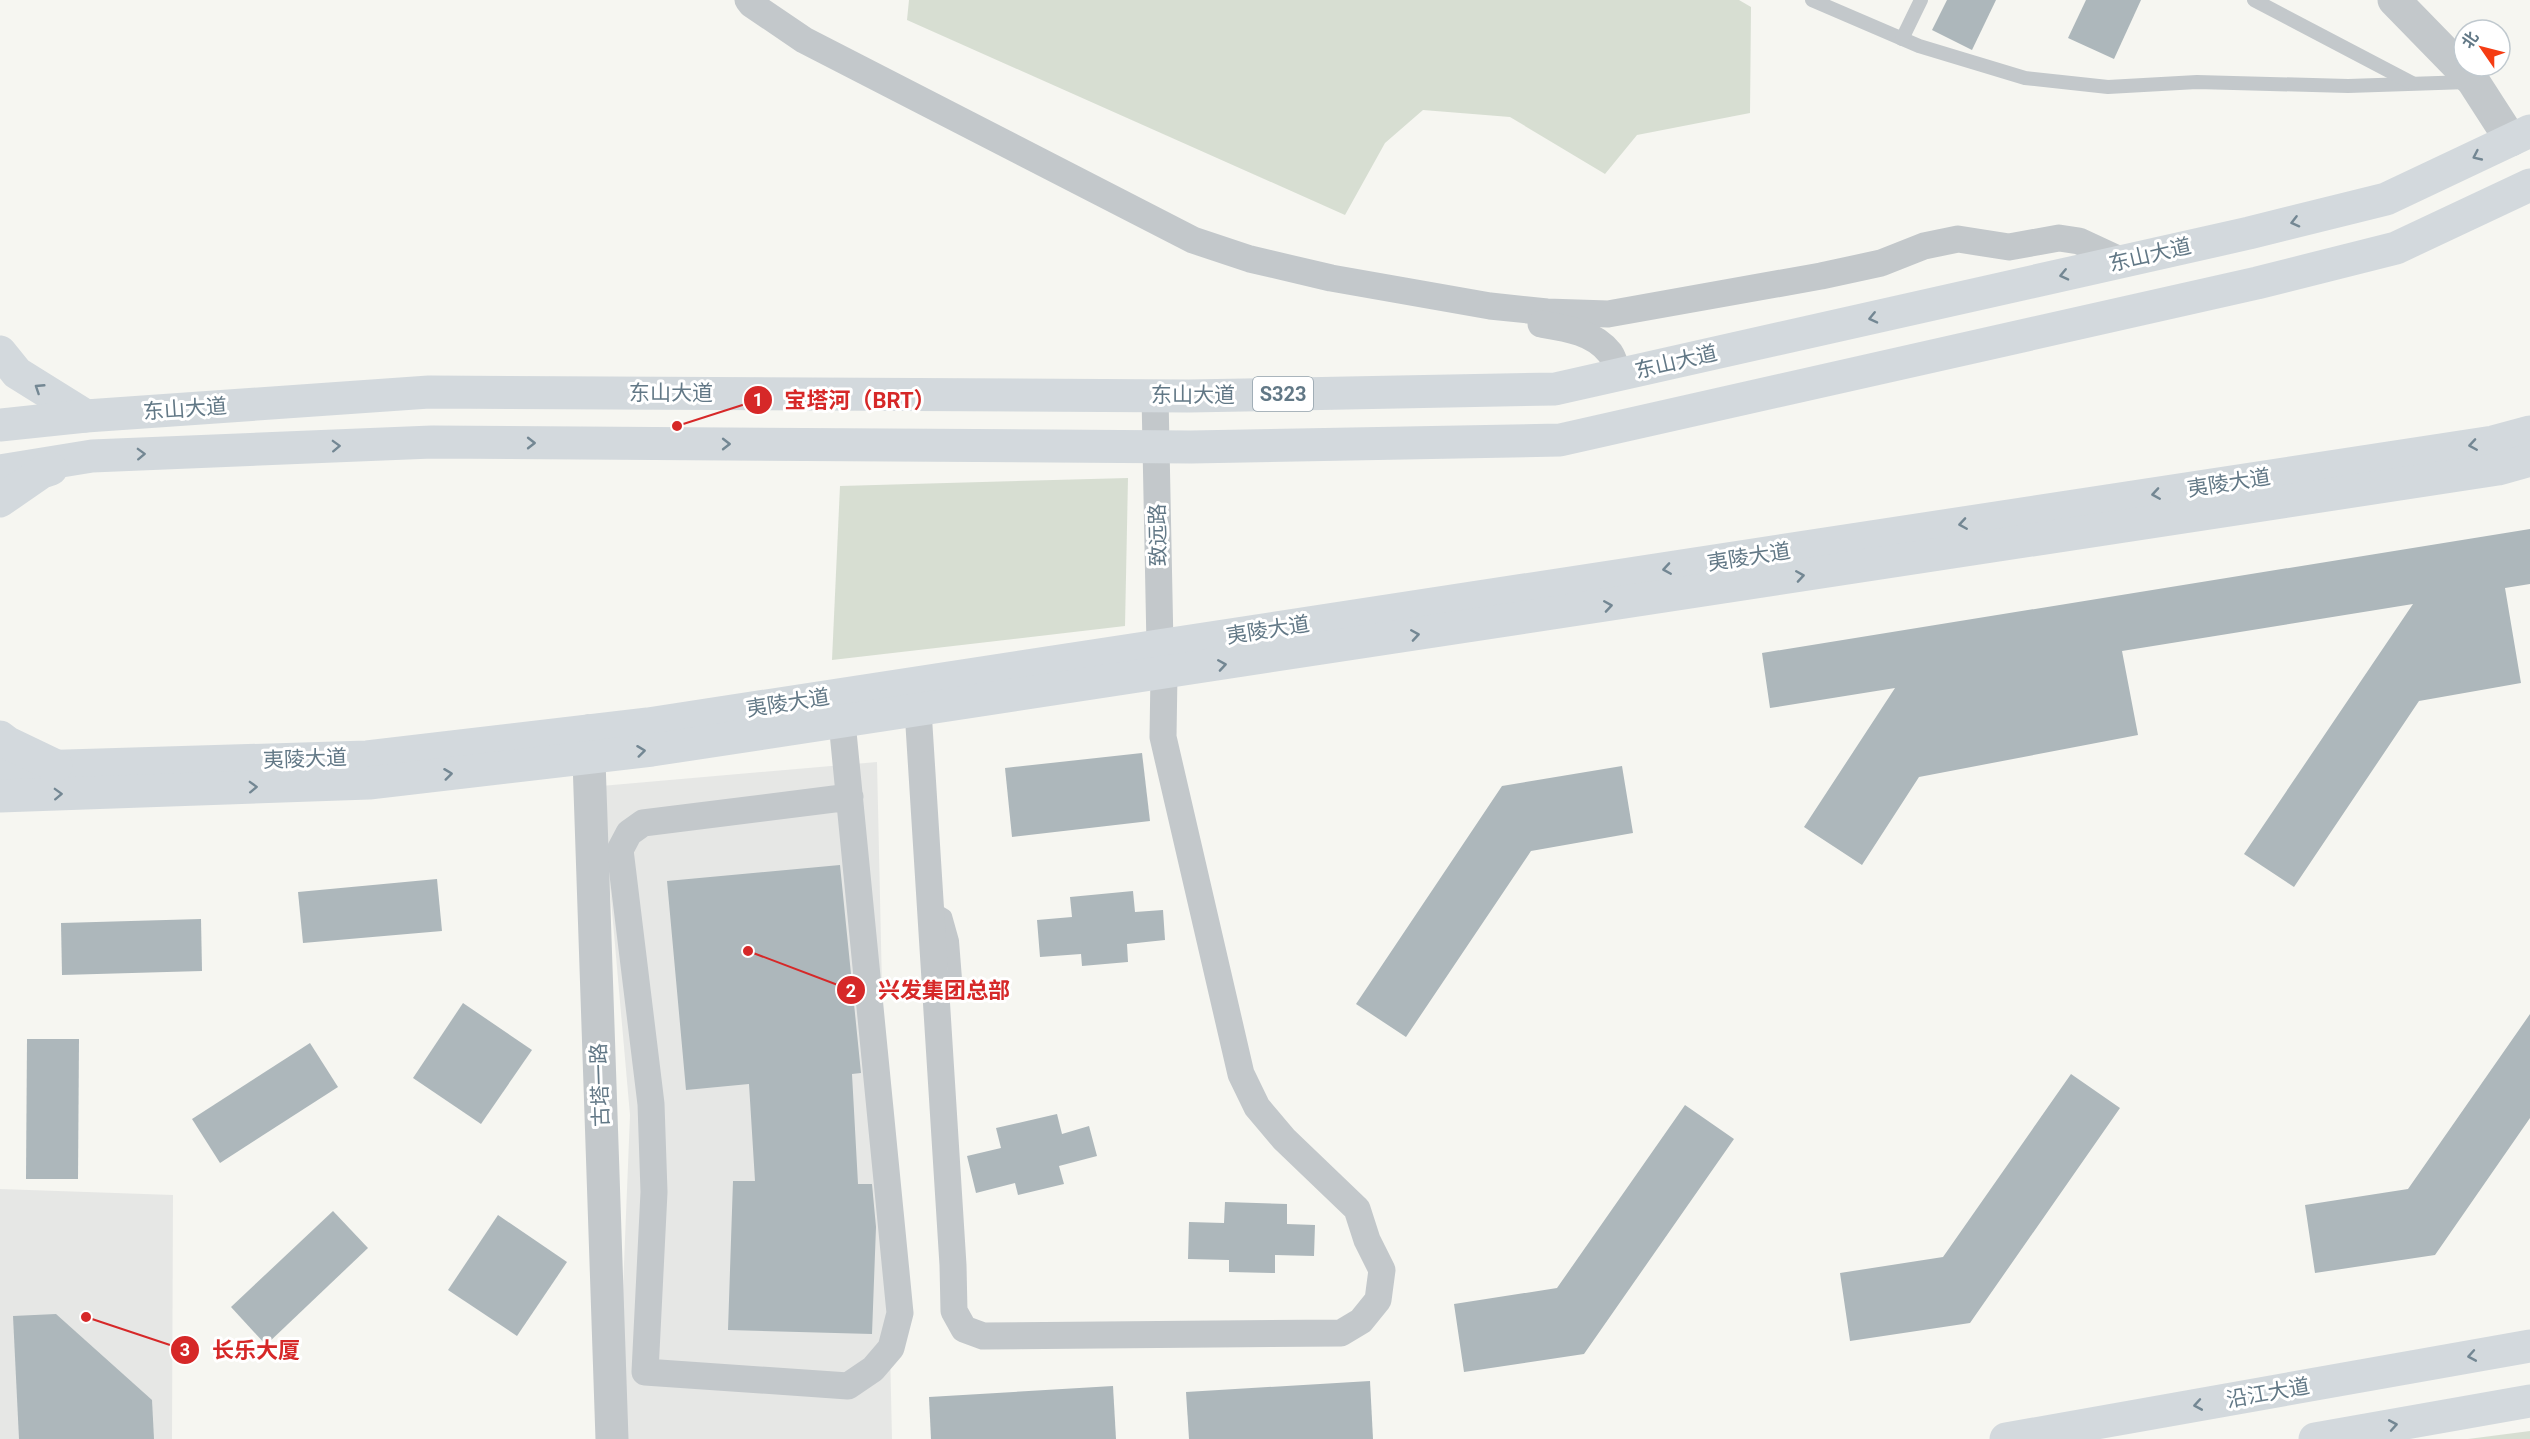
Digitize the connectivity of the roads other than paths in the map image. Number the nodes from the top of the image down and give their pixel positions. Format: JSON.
{"nodes":[{"id":1,"x":748,"y":0,"type":"edge"},
{"id":2,"x":1812,"y":0,"type":"edge"},
{"id":3,"x":1922,"y":0,"type":"edge"},
{"id":4,"x":2254,"y":0,"type":"edge"},
{"id":5,"x":2394,"y":0,"type":"edge"},
{"id":6,"x":1902,"y":39,"type":"junction"},
{"id":7,"x":2473,"y":81,"type":"junction"},
{"id":8,"x":2414,"y":84,"type":"junction"},
{"id":9,"x":2521,"y":136,"type":"edge"},
{"id":10,"x":2530,"y":185,"type":"edge"},
{"id":11,"x":2122,"y":261,"type":"junction"},
{"id":12,"x":1528,"y":309,"type":"junction"},
{"id":13,"x":0,"y":352,"type":"edge"},
{"id":14,"x":1618,"y":375,"type":"junction"},
{"id":15,"x":1155,"y":396,"type":"junction"},
{"id":16,"x":86,"y":416,"type":"junction"},
{"id":17,"x":0,"y":425,"type":"edge"},
{"id":18,"x":2530,"y":432,"type":"edge"},
{"id":19,"x":1156,"y":446,"type":"junction"},
{"id":20,"x":92,"y":456,"type":"junction"},
{"id":21,"x":2530,"y":460,"type":"edge"},
{"id":22,"x":0,"y":471,"type":"edge"},
{"id":23,"x":0,"y":501,"type":"edge"},
{"id":24,"x":1162,"y":660,"type":"junction"},
{"id":25,"x":918,"y":711,"type":"junction"},
{"id":26,"x":842,"y":722,"type":"junction"},
{"id":27,"x":0,"y":737,"type":"edge"},
{"id":28,"x":588,"y":744,"type":"junction"},
{"id":29,"x":56,"y":766,"type":"junction"},
{"id":30,"x":0,"y":768,"type":"edge"},
{"id":31,"x":0,"y":796,"type":"edge"},
{"id":32,"x":850,"y":797,"type":"junction"},
{"id":33,"x":930,"y":907,"type":"junction"},
{"id":34,"x":955,"y":978,"type":"dead end"},
{"id":35,"x":2530,"y":1346,"type":"edge"},
{"id":36,"x":2530,"y":1401,"type":"edge"},
{"id":37,"x":612,"y":1439,"type":"edge"},
{"id":38,"x":2006,"y":1439,"type":"edge"},
{"id":39,"x":2315,"y":1439,"type":"edge"}],
"edges":[{"from":1,"to":12,"type":"street"},
{"from":2,"to":6,"type":"lane"},
{"from":3,"to":6,"type":"lane"},
{"from":4,"to":8,"type":"lane"},
{"from":5,"to":7,"type":"street"},
{"from":6,"to":8,"type":"lane"},
{"from":7,"to":8,"type":"lane"},
{"from":7,"to":9,"type":"street"},
{"from":9,"to":11,"type":"main road","name":"东山大道","number":"S323","one_way":true},
{"from":10,"to":19,"type":"main road","name":"东山大道"},
{"from":11,"to":12,"type":"street"},
{"from":11,"to":14,"type":"main road","name":"东山大道","number":"S323","one_way":true},
{"from":12,"to":14,"type":"street"},
{"from":16,"to":13,"type":"main road","one_way":true},
{"from":14,"to":15,"type":"main road","name":"东山大道","number":"S323"},
{"from":15,"to":16,"type":"main road","name":"东山大道","number":"S323"},
{"from":15,"to":19,"type":"street","name":"致远路"},
{"from":16,"to":17,"type":"main road","name":"东山大道","number":"S323"},
{"from":18,"to":24,"type":"main road","name":"夷陵大道","one_way":true},
{"from":20,"to":19,"type":"main road","name":"东山大道","one_way":true},
{"from":19,"to":24,"type":"street","name":"致远路"},
{"from":20,"to":22,"type":"main road","name":"东山大道"},
{"from":20,"to":23,"type":"main road"},
{"from":24,"to":21,"type":"main road","name":"夷陵大道","one_way":true},
{"from":24,"to":25,"type":"main road","name":"夷陵大道"},
{"from":24,"to":28,"type":"main road","name":"夷陵大道"},
{"from":24,"to":33,"type":"street","name":"致远路"},
{"from":25,"to":26,"type":"main road","name":"夷陵大道"},
{"from":25,"to":33,"type":"street","name":"致远路"},
{"from":28,"to":26,"type":"main road","name":"夷陵大道","one_way":true},
{"from":26,"to":32,"type":"street"},
{"from":27,"to":29,"type":"main road"},
{"from":28,"to":29,"type":"main road","name":"夷陵大道"},
{"from":31,"to":28,"type":"main road","name":"夷陵大道","one_way":true},
{"from":28,"to":37,"type":"street","name":"古塔一路"},
{"from":29,"to":30,"type":"main road","name":"夷陵大道"},
{"from":32,"to":32,"type":"street"},
{"from":33,"to":34,"type":"lane"},
{"from":35,"to":38,"type":"main road","name":"沿江大道","one_way":true},
{"from":39,"to":36,"type":"main road","one_way":true}]}
